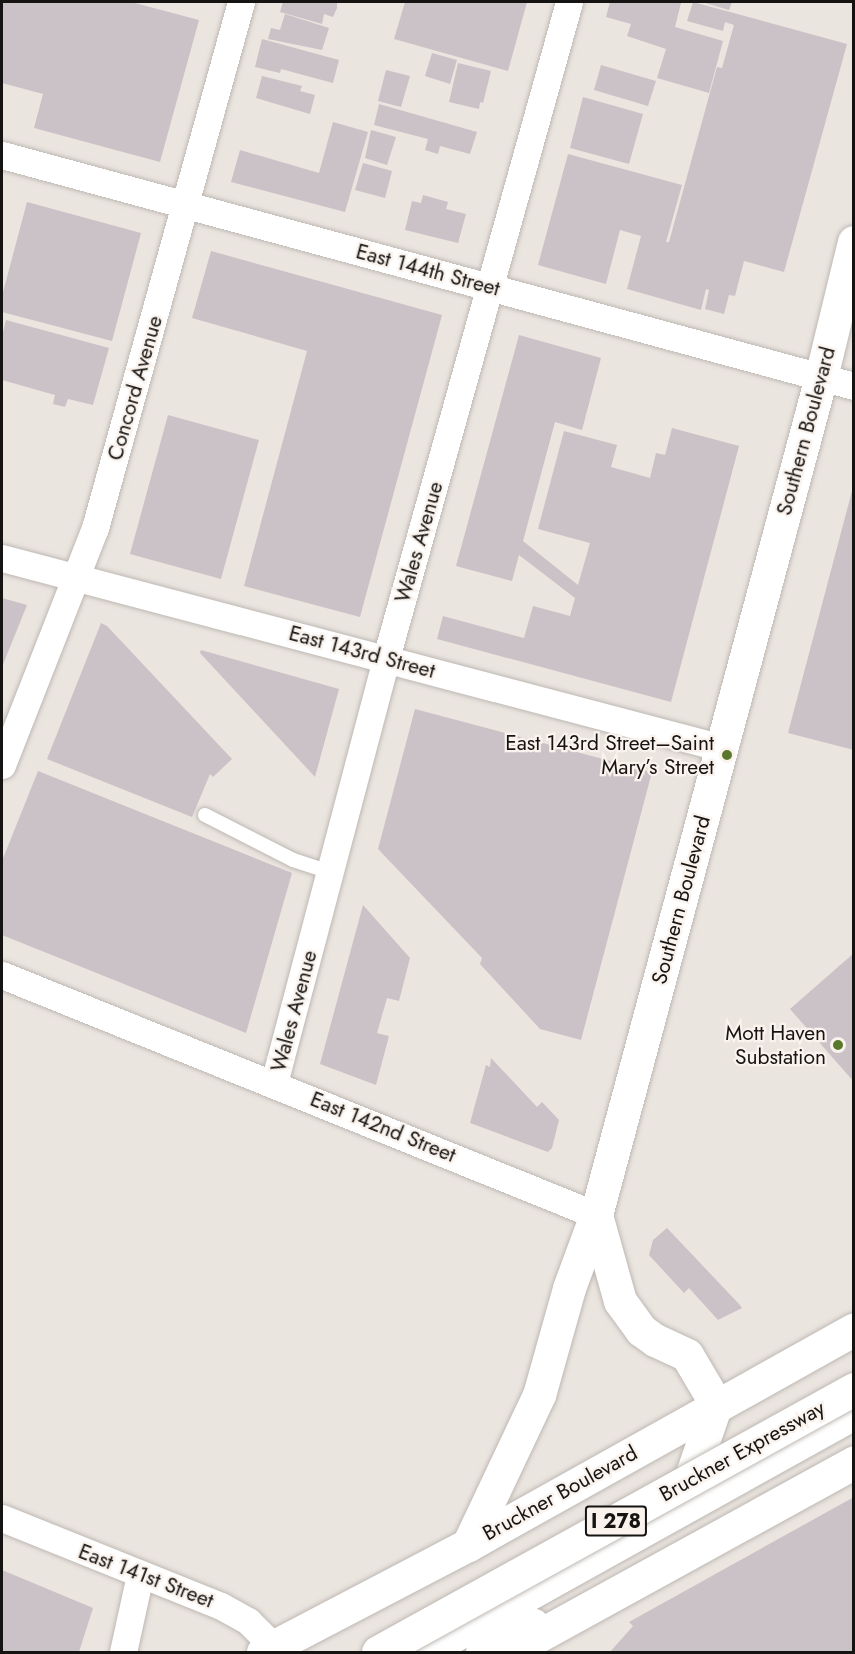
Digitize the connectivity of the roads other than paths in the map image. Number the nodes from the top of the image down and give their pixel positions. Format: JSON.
{"nodes":[{"id":1,"x":241,"y":2,"type":"edge"},
{"id":2,"x":569,"y":2,"type":"edge"},
{"id":3,"x":2,"y":155,"type":"edge"},
{"id":4,"x":186,"y":204,"type":"junction"},
{"id":5,"x":854,"y":242,"type":"edge"},
{"id":6,"x":491,"y":287,"type":"junction"},
{"id":7,"x":821,"y":377,"type":"junction"},
{"id":8,"x":854,"y":386,"type":"edge"},
{"id":9,"x":2,"y":558,"type":"edge"},
{"id":10,"x":76,"y":578,"type":"junction"},
{"id":11,"x":386,"y":658,"type":"junction"},
{"id":12,"x":722,"y":748,"type":"junction"},
{"id":13,"x":2,"y":765,"type":"edge"},
{"id":14,"x":205,"y":815,"type":"dead end"},
{"id":15,"x":332,"y":872,"type":"junction"},
{"id":16,"x":2,"y":975,"type":"edge"},
{"id":17,"x":274,"y":1083,"type":"junction"},
{"id":18,"x":596,"y":1215,"type":"junction"},
{"id":19,"x":854,"y":1329,"type":"edge"},
{"id":20,"x":854,"y":1389,"type":"edge"},
{"id":21,"x":716,"y":1404,"type":"junction"},
{"id":22,"x":854,"y":1413,"type":"edge"},
{"id":23,"x":854,"y":1449,"type":"edge"},
{"id":24,"x":854,"y":1462,"type":"edge"},
{"id":25,"x":679,"y":1510,"type":"junction"},
{"id":26,"x":2,"y":1518,"type":"edge"},
{"id":27,"x":468,"y":1545,"type":"junction"},
{"id":28,"x":140,"y":1575,"type":"junction"},
{"id":29,"x":272,"y":1651,"type":"edge"},
{"id":30,"x":123,"y":1653,"type":"edge"},
{"id":31,"x":378,"y":1653,"type":"edge"},
{"id":32,"x":423,"y":1653,"type":"edge"},
{"id":33,"x":482,"y":1653,"type":"edge"},
{"id":34,"x":509,"y":1653,"type":"edge"}],
"edges":[{"from":1,"to":4,"type":"street","name":"Concord Avenue"},
{"from":2,"to":6,"type":"street","name":"Wales Avenue"},
{"from":3,"to":4,"type":"street","name":"East 144th Street"},
{"from":4,"to":6,"type":"street","name":"East 144th Street"},
{"from":4,"to":10,"type":"street","name":"Concord Avenue"},
{"from":5,"to":7,"type":"main road","name":"Southern Boulevard"},
{"from":6,"to":7,"type":"street","name":"East 144th Street"},
{"from":6,"to":11,"type":"street","name":"Wales Avenue"},
{"from":7,"to":8,"type":"street","name":"East 144th Street"},
{"from":7,"to":12,"type":"main road","name":"Southern Boulevard"},
{"from":9,"to":10,"type":"street","name":"East 143rd Street"},
{"from":10,"to":11,"type":"street","name":"East 143rd Street"},
{"from":10,"to":13,"type":"street","name":"Concord Avenue"},
{"from":11,"to":12,"type":"street","name":"East 143rd Street"},
{"from":11,"to":15,"type":"street","name":"Wales Avenue"},
{"from":12,"to":18,"type":"main road","name":"Southern Boulevard"},
{"from":14,"to":15,"type":"lane"},
{"from":15,"to":17,"type":"street","name":"Wales Avenue"},
{"from":16,"to":17,"type":"street","name":"East 142nd Street"},
{"from":17,"to":18,"type":"street","name":"East 142nd Street"},
{"from":18,"to":21,"type":"main road"},
{"from":18,"to":27,"type":"main road","name":"Southern Boulevard"},
{"from":19,"to":21,"type":"main road","name":"Bruckner Boulevard"},
{"from":20,"to":31,"type":"main road","name":"Bruckner Expressway","number":"I 278","bridge":true},
{"from":21,"to":25,"type":"main road"},
{"from":21,"to":27,"type":"main road","name":"Bruckner Boulevard"},
{"from":22,"to":25,"type":"main road"},
{"from":23,"to":33,"type":"main road"},
{"from":24,"to":34,"type":"main road"},
{"from":25,"to":32,"type":"main road"},
{"from":26,"to":28,"type":"street","name":"East 141st Street"},
{"from":27,"to":29,"type":"main road","name":"Bruckner Boulevard"},
{"from":28,"to":29,"type":"street","name":"East 141st Street"},
{"from":28,"to":30,"type":"street"}]}
